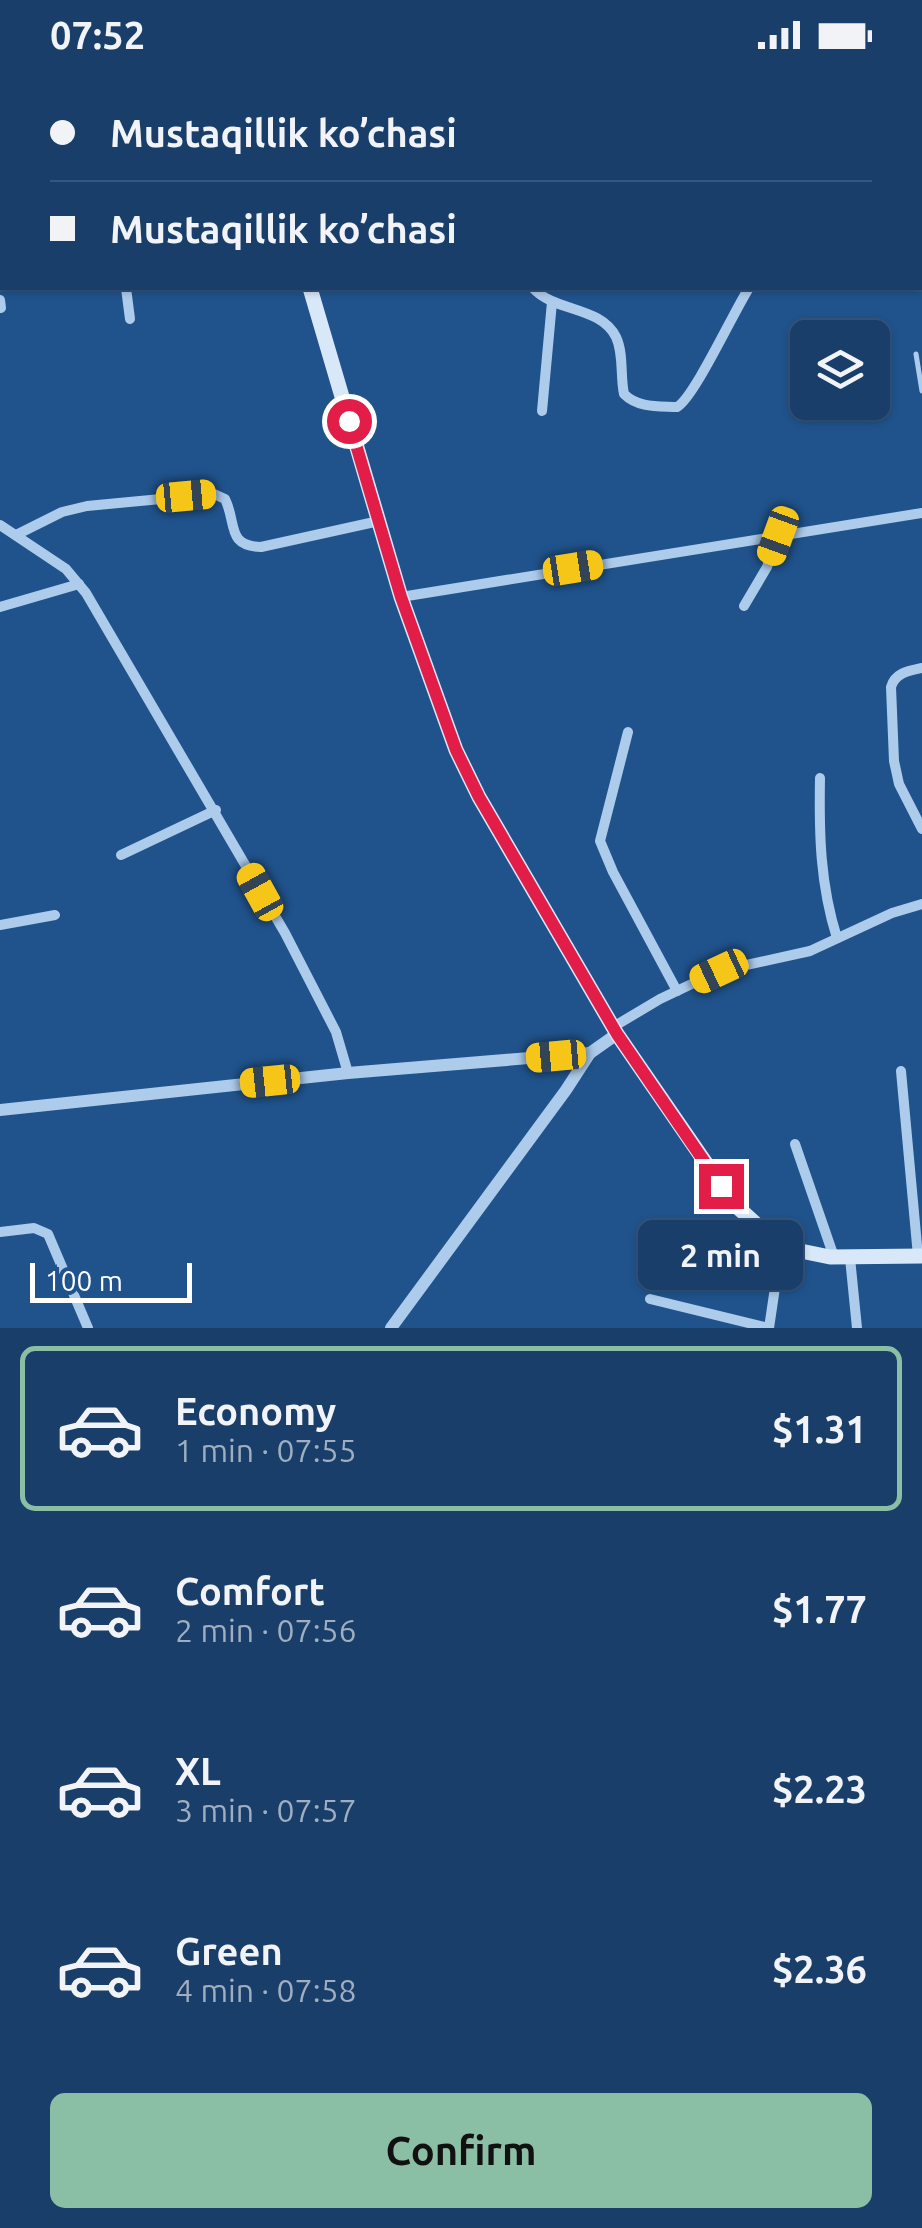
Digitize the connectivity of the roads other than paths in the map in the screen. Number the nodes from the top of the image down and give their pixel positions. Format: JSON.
{"nodes":[{"id":1,"x":126,"y":290,"type":"edge"},
{"id":2,"x":311,"y":290,"type":"edge"},
{"id":3,"x":536,"y":290,"type":"edge"},
{"id":4,"x":747,"y":290,"type":"edge"},
{"id":5,"x":0,"y":300,"type":"edge"},
{"id":6,"x":552,"y":302,"type":"junction"},
{"id":7,"x":0,"y":308,"type":"edge"},
{"id":8,"x":130,"y":319,"type":"dead end"},
{"id":9,"x":916,"y":354,"type":"dead end"},
{"id":10,"x":922,"y":391,"type":"edge"},
{"id":11,"x":542,"y":410,"type":"dead end"},
{"id":12,"x":922,"y":513,"type":"edge"},
{"id":13,"x":379,"y":521,"type":"junction"},
{"id":14,"x":0,"y":525,"type":"edge"},
{"id":15,"x":16,"y":535,"type":"junction"},
{"id":16,"x":778,"y":536,"type":"junction"},
{"id":17,"x":79,"y":584,"type":"junction"},
{"id":18,"x":401,"y":597,"type":"junction"},
{"id":19,"x":744,"y":606,"type":"dead end"},
{"id":20,"x":0,"y":607,"type":"edge"},
{"id":21,"x":922,"y":668,"type":"edge"},
{"id":22,"x":628,"y":732,"type":"dead end"},
{"id":23,"x":820,"y":778,"type":"dead end"},
{"id":24,"x":216,"y":810,"type":"junction"},
{"id":25,"x":922,"y":828,"type":"edge"},
{"id":26,"x":122,"y":855,"type":"dead end"},
{"id":27,"x":922,"y":904,"type":"edge"},
{"id":28,"x":55,"y":915,"type":"dead end"},
{"id":29,"x":0,"y":925,"type":"edge"},
{"id":30,"x":837,"y":938,"type":"junction"},
{"id":31,"x":677,"y":991,"type":"junction"},
{"id":32,"x":615,"y":1031,"type":"junction"},
{"id":33,"x":590,"y":1053,"type":"junction"},
{"id":34,"x":901,"y":1071,"type":"dead end"},
{"id":35,"x":348,"y":1073,"type":"junction"},
{"id":36,"x":0,"y":1110,"type":"edge"},
{"id":37,"x":794,"y":1144,"type":"dead end"},
{"id":38,"x":0,"y":1232,"type":"edge"},
{"id":39,"x":781,"y":1247,"type":"junction"},
{"id":40,"x":920,"y":1256,"type":"edge"},
{"id":41,"x":842,"y":1257,"type":"junction"},
{"id":42,"x":650,"y":1299,"type":"dead end"},
{"id":43,"x":88,"y":1328,"type":"edge"},
{"id":44,"x":391,"y":1328,"type":"edge"},
{"id":45,"x":769,"y":1328,"type":"edge"},
{"id":46,"x":856,"y":1328,"type":"edge"}],
"edges":[{"from":1,"to":8,"type":"street"},
{"from":2,"to":13,"type":"main road"},
{"from":3,"to":6,"type":"street"},
{"from":4,"to":6,"type":"street"},
{"from":5,"to":7,"type":"street"},
{"from":6,"to":11,"type":"street"},
{"from":9,"to":10,"type":"lane"},
{"from":12,"to":16,"type":"street"},
{"from":13,"to":15,"type":"street"},
{"from":13,"to":18,"type":"main road"},
{"from":14,"to":15,"type":"street"},
{"from":15,"to":17,"type":"street"},
{"from":16,"to":18,"type":"street"},
{"from":16,"to":19,"type":"street"},
{"from":17,"to":20,"type":"street"},
{"from":17,"to":24,"type":"street"},
{"from":18,"to":32,"type":"main road"},
{"from":21,"to":25,"type":"street"},
{"from":22,"to":31,"type":"street"},
{"from":23,"to":30,"type":"street"},
{"from":24,"to":26,"type":"street"},
{"from":24,"to":35,"type":"street"},
{"from":27,"to":30,"type":"street"},
{"from":28,"to":29,"type":"street"},
{"from":30,"to":31,"type":"street"},
{"from":31,"to":32,"type":"street"},
{"from":32,"to":33,"type":"street"},
{"from":32,"to":39,"type":"main road"},
{"from":33,"to":35,"type":"street"},
{"from":33,"to":44,"type":"street"},
{"from":34,"to":40,"type":"street"},
{"from":35,"to":36,"type":"street"},
{"from":37,"to":41,"type":"street"},
{"from":38,"to":43,"type":"street"},
{"from":39,"to":41,"type":"main road"},
{"from":39,"to":45,"type":"street"},
{"from":40,"to":41,"type":"main road"},
{"from":41,"to":46,"type":"street"},
{"from":42,"to":45,"type":"street"}]}
